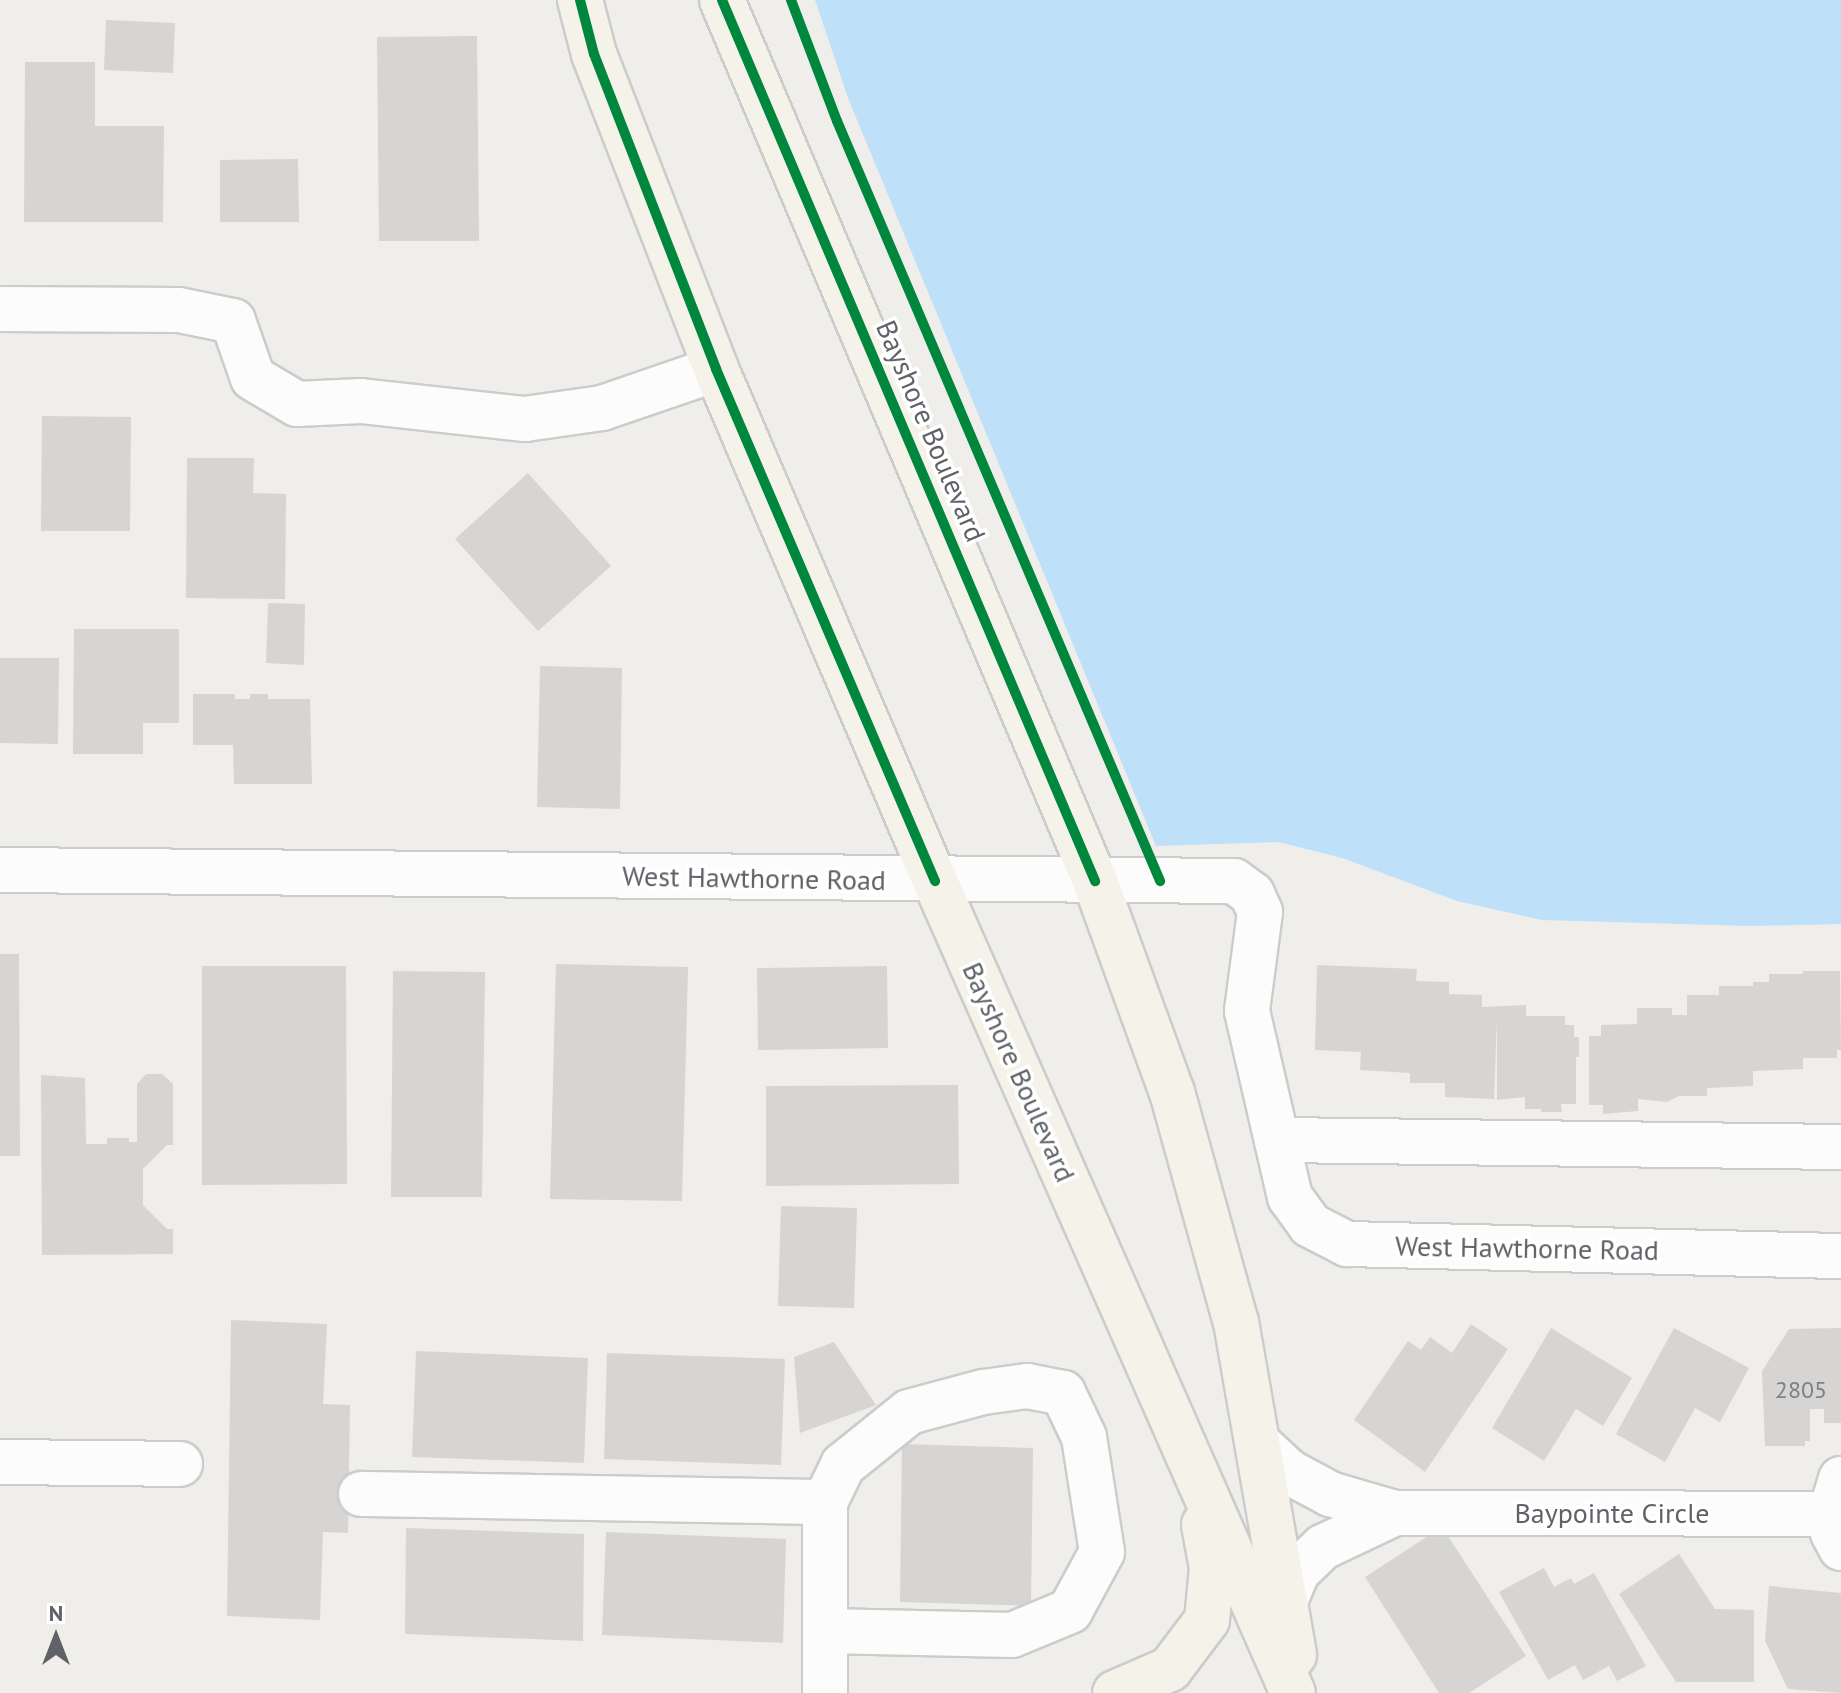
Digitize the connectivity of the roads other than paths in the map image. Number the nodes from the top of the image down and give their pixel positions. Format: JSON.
{"nodes":[{"id":1,"x":580,"y":0,"type":"edge"},
{"id":2,"x":722,"y":0,"type":"edge"},
{"id":3,"x":0,"y":309,"type":"edge"},
{"id":4,"x":716,"y":369,"type":"junction"},
{"id":5,"x":0,"y":870,"type":"edge"},
{"id":6,"x":935,"y":881,"type":"junction"},
{"id":7,"x":1095,"y":881,"type":"junction"},
{"id":8,"x":1277,"y":1140,"type":"junction"},
{"id":9,"x":1841,"y":1147,"type":"edge"},
{"id":10,"x":1841,"y":1256,"type":"edge"},
{"id":11,"x":1259,"y":1444,"type":"junction"},
{"id":12,"x":0,"y":1462,"type":"edge"},
{"id":13,"x":180,"y":1464,"type":"dead end"},
{"id":14,"x":1195,"y":1471,"type":"junction"},
{"id":15,"x":361,"y":1494,"type":"dead end"},
{"id":16,"x":825,"y":1502,"type":"junction"},
{"id":17,"x":1395,"y":1513,"type":"junction"},
{"id":18,"x":1837,"y":1513,"type":"edge"},
{"id":19,"x":1285,"y":1601,"type":"junction"},
{"id":20,"x":825,"y":1631,"type":"junction"},
{"id":21,"x":825,"y":1693,"type":"edge"},
{"id":22,"x":1115,"y":1693,"type":"edge"},
{"id":23,"x":1293,"y":1693,"type":"edge"},
{"id":24,"x":1300,"y":1693,"type":"edge"}],
"edges":[{"from":1,"to":4,"type":"main road","name":"Bayshore Boulevard"},
{"from":2,"to":7,"type":"main road","name":"Bayshore Boulevard"},
{"from":3,"to":4,"type":"street"},
{"from":4,"to":6,"type":"main road","name":"Bayshore Boulevard"},
{"from":5,"to":6,"type":"street","name":"West Hawthorne Road"},
{"from":6,"to":7,"type":"street","name":"West Hawthorne Road"},
{"from":6,"to":14,"type":"main road","name":"Bayshore Boulevard"},
{"from":7,"to":8,"type":"street","name":"West Hawthorne Road"},
{"from":7,"to":11,"type":"main road","name":"Bayshore Boulevard"},
{"from":8,"to":9,"type":"street"},
{"from":8,"to":10,"type":"street","name":"West Hawthorne Road"},
{"from":11,"to":17,"type":"street","name":"Baypointe Circle"},
{"from":11,"to":19,"type":"main road","name":"Bayshore Boulevard"},
{"from":12,"to":13,"type":"street"},
{"from":14,"to":22,"type":"main road"},
{"from":14,"to":23,"type":"main road","name":"Bayshore Boulevard"},
{"from":15,"to":16,"type":"street"},
{"from":16,"to":20,"type":"street"},
{"from":16,"to":20,"type":"street"},
{"from":17,"to":18,"type":"street","name":"Baypointe Circle"},
{"from":17,"to":19,"type":"street","name":"Baypointe Circle"},
{"from":19,"to":24,"type":"main road","name":"Bayshore Boulevard"},
{"from":20,"to":21,"type":"street"}]}
